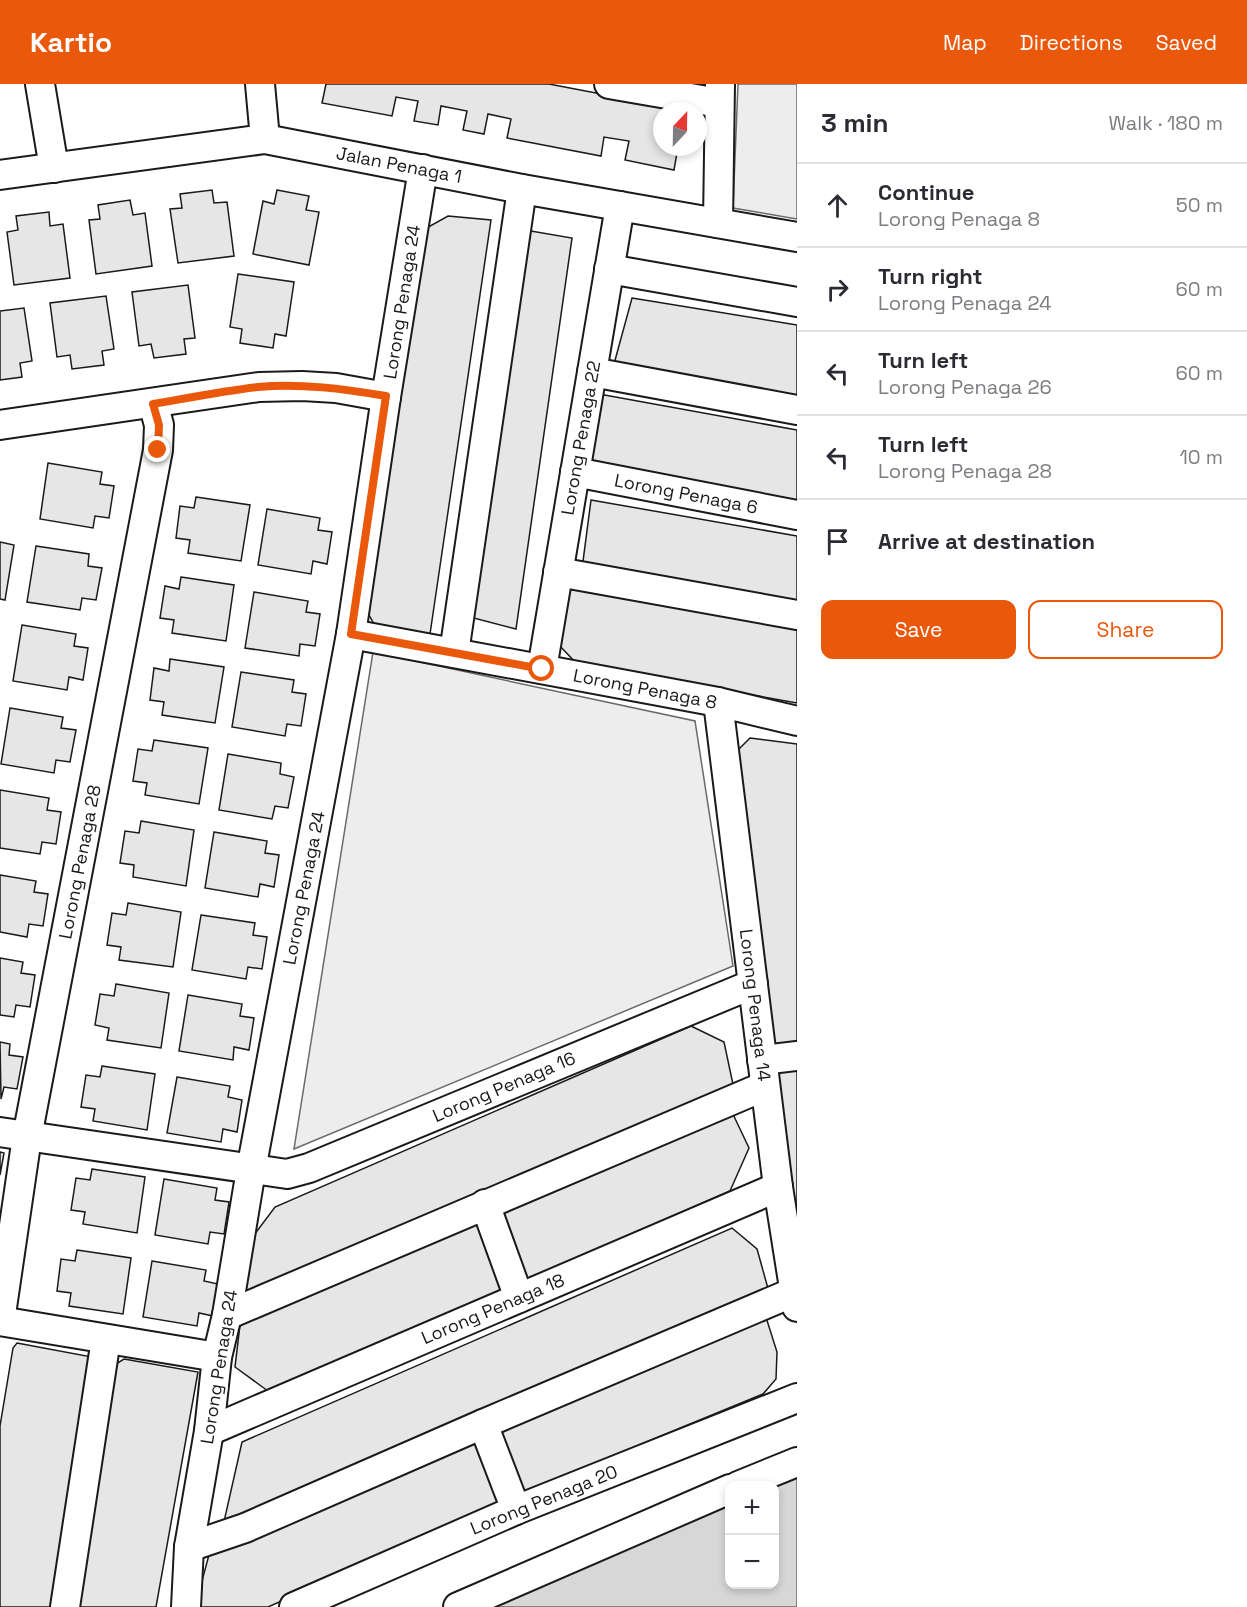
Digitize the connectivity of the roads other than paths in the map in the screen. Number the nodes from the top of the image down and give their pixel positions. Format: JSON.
{"nodes":[{"id":1,"x":40,"y":84,"type":"edge"},
{"id":2,"x":260,"y":84,"type":"edge"},
{"id":3,"x":609,"y":84,"type":"edge"},
{"id":4,"x":719,"y":94,"type":"edge"},
{"id":5,"x":265,"y":139,"type":"junction"},
{"id":6,"x":54,"y":168,"type":"junction"},
{"id":7,"x":423,"y":169,"type":"junction"},
{"id":8,"x":0,"y":175,"type":"edge"},
{"id":9,"x":522,"y":189,"type":"junction"},
{"id":10,"x":620,"y":206,"type":"junction"},
{"id":11,"x":718,"y":222,"type":"junction"},
{"id":12,"x":797,"y":237,"type":"edge"},
{"id":13,"x":609,"y":269,"type":"junction"},
{"id":14,"x":797,"y":302,"type":"edge"},
{"id":15,"x":592,"y":372,"type":"junction"},
{"id":16,"x":386,"y":396,"type":"junction"},
{"id":17,"x":153,"y":404,"type":"junction"},
{"id":18,"x":797,"y":410,"type":"edge"},
{"id":19,"x":0,"y":425,"type":"edge"},
{"id":20,"x":575,"y":472,"type":"junction"},
{"id":21,"x":797,"y":515,"type":"edge"},
{"id":22,"x":558,"y":572,"type":"junction"},
{"id":23,"x":797,"y":615,"type":"edge"},
{"id":24,"x":351,"y":634,"type":"junction"},
{"id":25,"x":454,"y":653,"type":"junction"},
{"id":26,"x":542,"y":669,"type":"junction"},
{"id":27,"x":718,"y":702,"type":"junction"},
{"id":28,"x":797,"y":721,"type":"edge"},
{"id":29,"x":753,"y":984,"type":"junction"},
{"id":30,"x":797,"y":1056,"type":"edge"},
{"id":31,"x":764,"y":1073,"type":"junction"},
{"id":32,"x":14,"y":1134,"type":"edge"},
{"id":33,"x":251,"y":1170,"type":"junction"},
{"id":34,"x":778,"y":1187,"type":"junction"},
{"id":35,"x":485,"y":1204,"type":"junction"},
{"id":36,"x":519,"y":1298,"type":"junction"},
{"id":37,"x":796,"y":1299,"type":"edge"},
{"id":38,"x":227,"y":1315,"type":"junction"},
{"id":39,"x":0,"y":1321,"type":"edge"},
{"id":40,"x":106,"y":1339,"type":"junction"},
{"id":41,"x":217,"y":1357,"type":"junction"},
{"id":42,"x":797,"y":1398,"type":"edge"},
{"id":43,"x":483,"y":1424,"type":"junction"},
{"id":44,"x":209,"y":1431,"type":"junction"},
{"id":45,"x":797,"y":1462,"type":"edge"},
{"id":46,"x":748,"y":1481,"type":"edge"},
{"id":47,"x":725,"y":1491,"type":"edge"},
{"id":48,"x":516,"y":1510,"type":"junction"},
{"id":49,"x":189,"y":1547,"type":"junction"},
{"id":50,"x":65,"y":1607,"type":"edge"},
{"id":51,"x":186,"y":1607,"type":"edge"},
{"id":52,"x":294,"y":1607,"type":"edge"},
{"id":53,"x":458,"y":1607,"type":"edge"}],
"edges":[{"from":1,"to":6,"type":"street"},
{"from":2,"to":5,"type":"street"},
{"from":3,"to":4,"type":"street"},
{"from":4,"to":11,"type":"street"},
{"from":5,"to":6,"type":"street","name":"Jalan Penaga 1"},
{"from":5,"to":7,"type":"street","name":"Jalan Penaga 1"},
{"from":6,"to":8,"type":"street","name":"Jalan Penaga 1"},
{"from":7,"to":9,"type":"street","name":"Jalan Penaga 1"},
{"from":7,"to":16,"type":"street","name":"Lorong Penaga 24"},
{"from":9,"to":10,"type":"street","name":"Jalan Penaga 1"},
{"from":9,"to":25,"type":"street"},
{"from":10,"to":11,"type":"street","name":"Jalan Penaga 1"},
{"from":10,"to":13,"type":"street","name":"Lorong Penaga 22"},
{"from":11,"to":12,"type":"street","name":"Jalan Penaga 1"},
{"from":13,"to":14,"type":"street"},
{"from":13,"to":15,"type":"street","name":"Lorong Penaga 22"},
{"from":15,"to":18,"type":"street"},
{"from":15,"to":20,"type":"street","name":"Lorong Penaga 22"},
{"from":16,"to":17,"type":"street"},
{"from":16,"to":24,"type":"street","name":"Lorong Penaga 24"},
{"from":17,"to":19,"type":"street"},
{"from":17,"to":32,"type":"street","name":"Lorong Penaga 28"},
{"from":20,"to":21,"type":"street","name":"Lorong Penaga 6"},
{"from":20,"to":22,"type":"street","name":"Lorong Penaga 22"},
{"from":22,"to":23,"type":"street"},
{"from":22,"to":26,"type":"street","name":"Lorong Penaga 22"},
{"from":24,"to":25,"type":"street","name":"Lorong Penaga 8"},
{"from":24,"to":33,"type":"street","name":"Lorong Penaga 24"},
{"from":25,"to":26,"type":"street","name":"Lorong Penaga 8"},
{"from":26,"to":27,"type":"street","name":"Lorong Penaga 8"},
{"from":27,"to":28,"type":"street","name":"Lorong Penaga 8"},
{"from":27,"to":29,"type":"street","name":"Lorong Penaga 14"},
{"from":29,"to":31,"type":"street","name":"Lorong Penaga 14"},
{"from":29,"to":33,"type":"street","name":"Lorong Penaga 16"},
{"from":30,"to":31,"type":"street"},
{"from":31,"to":34,"type":"street","name":"Lorong Penaga 14"},
{"from":31,"to":35,"type":"street"},
{"from":32,"to":33,"type":"street","name":"Lorong Penaga 16"},
{"from":32,"to":39,"type":"street","name":"Lorong Penaga 28"},
{"from":33,"to":38,"type":"street","name":"Lorong Penaga 24"},
{"from":34,"to":36,"type":"street","name":"Lorong Penaga 18"},
{"from":34,"to":37,"type":"street","name":"Lorong Penaga 14"},
{"from":35,"to":36,"type":"street"},
{"from":35,"to":38,"type":"street"},
{"from":36,"to":44,"type":"street","name":"Lorong Penaga 18"},
{"from":37,"to":43,"type":"street"},
{"from":38,"to":41,"type":"street","name":"Lorong Penaga 24"},
{"from":39,"to":40,"type":"street"},
{"from":40,"to":41,"type":"street"},
{"from":40,"to":50,"type":"street"},
{"from":41,"to":44,"type":"street","name":"Lorong Penaga 24"},
{"from":42,"to":48,"type":"street","name":"Lorong Penaga 20"},
{"from":43,"to":48,"type":"street"},
{"from":43,"to":49,"type":"street"},
{"from":44,"to":49,"type":"street","name":"Lorong Penaga 24"},
{"from":45,"to":46,"type":"street"},
{"from":47,"to":53,"type":"street"},
{"from":48,"to":52,"type":"street","name":"Lorong Penaga 20"},
{"from":49,"to":51,"type":"street","name":"Lorong Penaga 24"}]}
